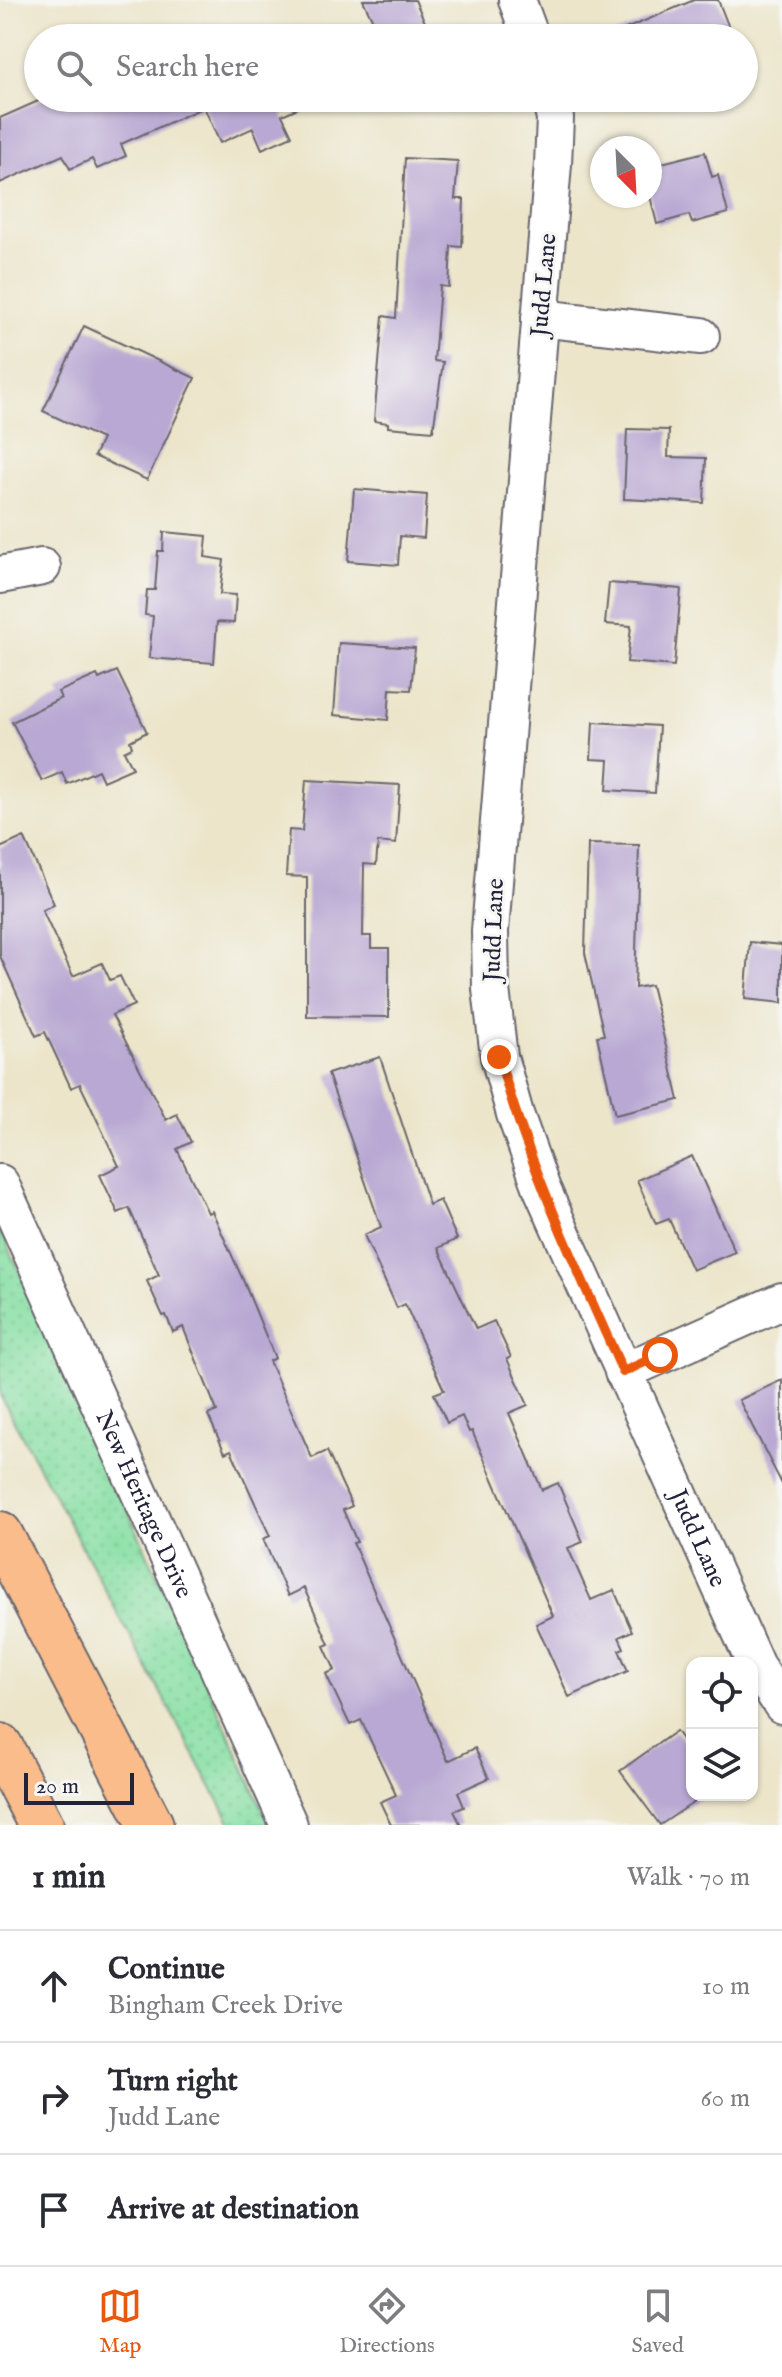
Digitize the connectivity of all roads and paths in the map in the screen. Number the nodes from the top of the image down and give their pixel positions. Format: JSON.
{"nodes":[{"id":1,"x":517,"y":0,"type":"edge"},
{"id":2,"x":526,"y":24,"type":"edge"},
{"id":3,"x":554,"y":112,"type":"edge"},
{"id":4,"x":540,"y":318,"type":"junction"},
{"id":5,"x":701,"y":336,"type":"dead end"},
{"id":6,"x":42,"y":567,"type":"dead end"},
{"id":7,"x":0,"y":575,"type":"edge"},
{"id":8,"x":0,"y":1183,"type":"edge"},
{"id":9,"x":782,"y":1301,"type":"edge"},
{"id":10,"x":623,"y":1372,"type":"junction"},
{"id":11,"x":0,"y":1534,"type":"edge"},
{"id":12,"x":782,"y":1705,"type":"edge"},
{"id":13,"x":0,"y":1746,"type":"edge"},
{"id":14,"x":41,"y":1825,"type":"edge"},
{"id":15,"x":151,"y":1825,"type":"edge"},
{"id":16,"x":289,"y":1825,"type":"edge"}],
"edges":[{"from":1,"to":2,"type":"street"},
{"from":3,"to":4,"type":"street","name":"Judd Lane"},
{"from":4,"to":5,"type":"street"},
{"from":4,"to":10,"type":"street","name":"Judd Lane"},
{"from":6,"to":7,"type":"street"},
{"from":8,"to":16,"type":"street","name":"New Heritage Drive"},
{"from":9,"to":10,"type":"street"},
{"from":10,"to":12,"type":"street","name":"Judd Lane"},
{"from":11,"to":15,"type":"highway"},
{"from":13,"to":14,"type":"highway"}]}
